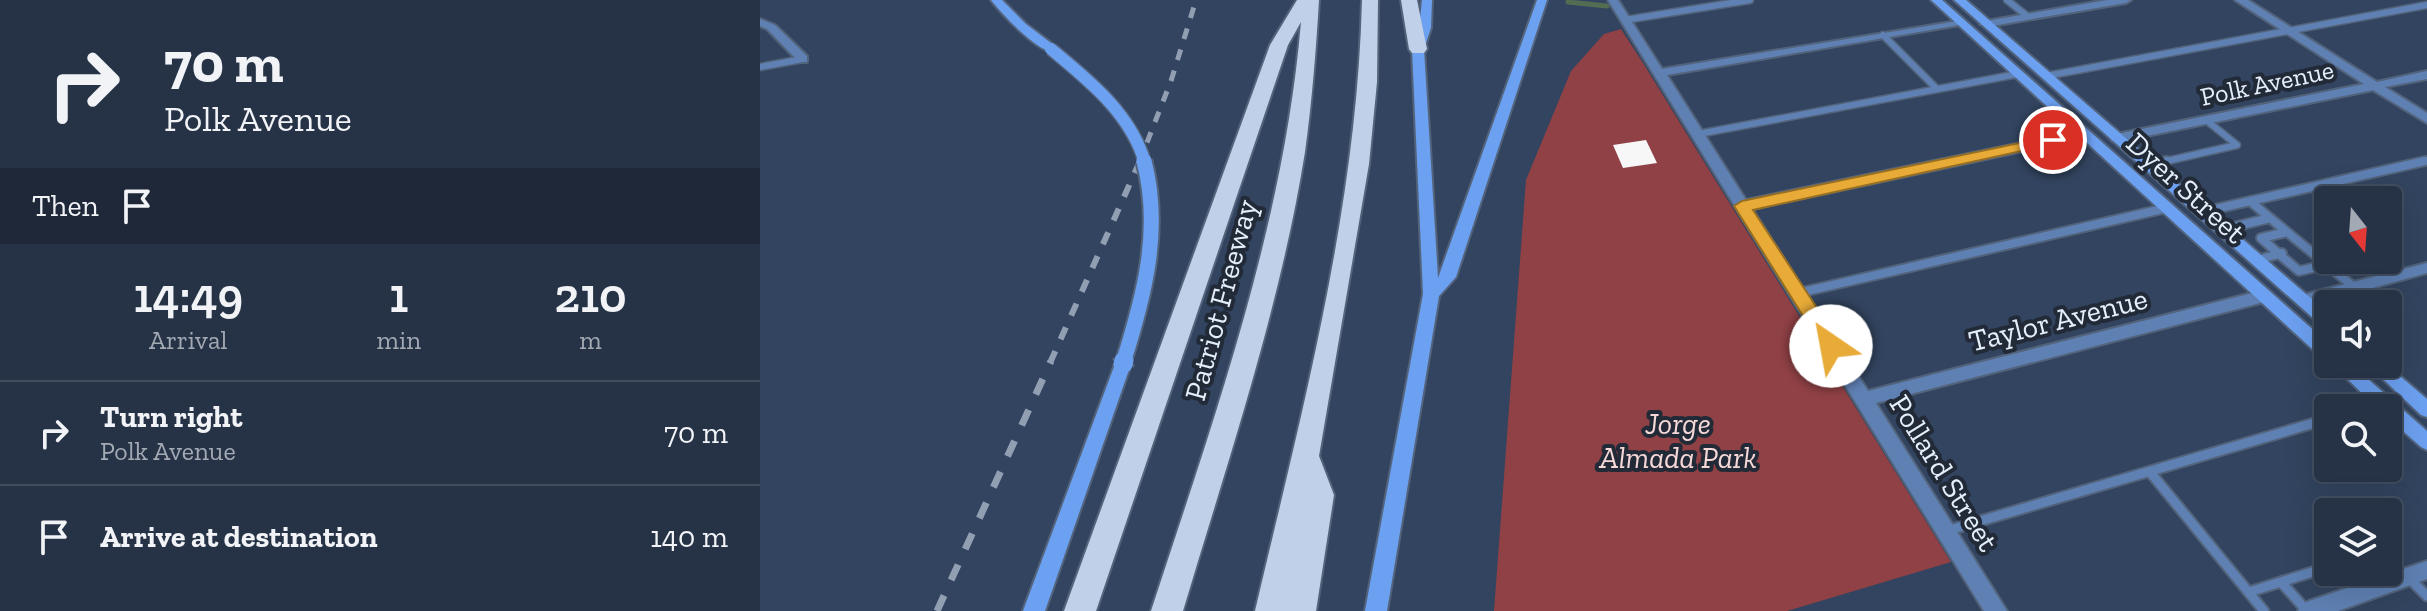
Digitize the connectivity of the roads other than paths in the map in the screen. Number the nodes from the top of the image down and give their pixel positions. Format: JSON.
{"nodes":[{"id":1,"x":996,"y":0,"type":"edge"},
{"id":2,"x":1305,"y":0,"type":"edge"},
{"id":3,"x":1311,"y":0,"type":"edge"},
{"id":4,"x":1370,"y":0,"type":"edge"},
{"id":5,"x":1409,"y":0,"type":"edge"},
{"id":6,"x":1427,"y":0,"type":"edge"},
{"id":7,"x":1542,"y":0,"type":"edge"},
{"id":8,"x":1613,"y":0,"type":"edge"},
{"id":9,"x":1750,"y":0,"type":"edge"},
{"id":10,"x":1936,"y":0,"type":"edge"},
{"id":11,"x":1946,"y":0,"type":"edge"},
{"id":12,"x":1959,"y":0,"type":"edge"},
{"id":13,"x":2007,"y":0,"type":"edge"},
{"id":14,"x":2126,"y":0,"type":"edge"},
{"id":15,"x":2240,"y":0,"type":"edge"},
{"id":16,"x":2427,"y":5,"type":"edge"},
{"id":17,"x":2027,"y":16,"type":"junction"},
{"id":18,"x":1625,"y":20,"type":"junction"},
{"id":19,"x":760,"y":22,"type":"edge"},
{"id":20,"x":1960,"y":22,"type":"junction"},
{"id":21,"x":1986,"y":24,"type":"junction"},
{"id":22,"x":2289,"y":31,"type":"junction"},
{"id":23,"x":1883,"y":35,"type":"junction"},
{"id":24,"x":1418,"y":49,"type":"junction"},
{"id":25,"x":803,"y":59,"type":"joint"},
{"id":26,"x":760,"y":67,"type":"edge"},
{"id":27,"x":1659,"y":73,"type":"junction"},
{"id":28,"x":2018,"y":74,"type":"junction"},
{"id":29,"x":2427,"y":75,"type":"edge"},
{"id":30,"x":2046,"y":76,"type":"junction"},
{"id":31,"x":2374,"y":85,"type":"junction"},
{"id":32,"x":1937,"y":89,"type":"junction"},
{"id":33,"x":2427,"y":119,"type":"edge"},
{"id":34,"x":2206,"y":120,"type":"junction"},
{"id":35,"x":1698,"y":134,"type":"junction"},
{"id":36,"x":2084,"y":134,"type":"junction"},
{"id":37,"x":2117,"y":138,"type":"junction"},
{"id":38,"x":2427,"y":160,"type":"edge"},
{"id":39,"x":2147,"y":165,"type":"junction"},
{"id":40,"x":2159,"y":176,"type":"junction"},
{"id":41,"x":2250,"y":201,"type":"junction"},
{"id":42,"x":1742,"y":206,"type":"junction"},
{"id":43,"x":2167,"y":208,"type":"junction"},
{"id":44,"x":2202,"y":212,"type":"junction"},
{"id":45,"x":2270,"y":218,"type":"junction"},
{"id":46,"x":2244,"y":224,"type":"junction"},
{"id":47,"x":2221,"y":230,"type":"junction"},
{"id":48,"x":2287,"y":232,"type":"junction"},
{"id":49,"x":2261,"y":238,"type":"junction"},
{"id":50,"x":2280,"y":253,"type":"junction"},
{"id":51,"x":2314,"y":256,"type":"edge"},
{"id":52,"x":2256,"y":260,"type":"junction"},
{"id":53,"x":2229,"y":264,"type":"junction"},
{"id":54,"x":2314,"y":268,"type":"edge"},
{"id":55,"x":2427,"y":268,"type":"edge"},
{"id":56,"x":2338,"y":274,"type":"edge"},
{"id":57,"x":2395,"y":274,"type":"edge"},
{"id":58,"x":2398,"y":276,"type":"junction"},
{"id":59,"x":2354,"y":287,"type":"junction"},
{"id":60,"x":1798,"y":293,"type":"junction"},
{"id":61,"x":1431,"y":294,"type":"junction"},
{"id":62,"x":2264,"y":296,"type":"junction"},
{"id":63,"x":2303,"y":301,"type":"junction"},
{"id":64,"x":2314,"y":310,"type":"edge"},
{"id":65,"x":2314,"y":341,"type":"edge"},
{"id":66,"x":2355,"y":378,"type":"edge"},
{"id":67,"x":2391,"y":378,"type":"edge"},
{"id":68,"x":2373,"y":394,"type":"edge"},
{"id":69,"x":1865,"y":399,"type":"junction"},
{"id":70,"x":2426,"y":408,"type":"edge"},
{"id":71,"x":2402,"y":420,"type":"edge"},
{"id":72,"x":2314,"y":423,"type":"edge"},
{"id":73,"x":2427,"y":442,"type":"edge"},
{"id":74,"x":1306,"y":457,"type":"junction"},
{"id":75,"x":2150,"y":472,"type":"junction"},
{"id":76,"x":1946,"y":531,"type":"junction"},
{"id":77,"x":2314,"y":571,"type":"edge"},
{"id":78,"x":2418,"y":573,"type":"edge"},
{"id":79,"x":2281,"y":582,"type":"junction"},
{"id":80,"x":2249,"y":592,"type":"junction"},
{"id":81,"x":2427,"y":596,"type":"edge"},
{"id":82,"x":1034,"y":611,"type":"edge"},
{"id":83,"x":1080,"y":611,"type":"edge"},
{"id":84,"x":1167,"y":611,"type":"edge"},
{"id":85,"x":1271,"y":611,"type":"edge"},
{"id":86,"x":1300,"y":611,"type":"edge"},
{"id":87,"x":1376,"y":611,"type":"edge"},
{"id":88,"x":1996,"y":611,"type":"edge"},
{"id":89,"x":2264,"y":611,"type":"edge"},
{"id":90,"x":2308,"y":611,"type":"edge"}],
"edges":[{"from":1,"to":82,"type":"main road","bridge":true},
{"from":2,"to":83,"type":"highway"},
{"from":3,"to":84,"type":"highway","name":"Patriot Freeway"},
{"from":4,"to":74,"type":"highway"},
{"from":5,"to":24,"type":"highway"},
{"from":6,"to":24,"type":"main road"},
{"from":7,"to":61,"type":"main road"},
{"from":8,"to":18,"type":"street","name":"Pollard Street"},
{"from":9,"to":18,"type":"lane"},
{"from":10,"to":20,"type":"main road","name":"Dyer Street"},
{"from":11,"to":21,"type":"main road"},
{"from":12,"to":21,"type":"main road","name":"Dyer Street"},
{"from":13,"to":17,"type":"lane"},
{"from":14,"to":17,"type":"street"},
{"from":15,"to":22,"type":"street"},
{"from":16,"to":22,"type":"lane"},
{"from":17,"to":21,"type":"street"},
{"from":18,"to":27,"type":"street","name":"Pollard Street"},
{"from":19,"to":25,"type":"street"},
{"from":20,"to":23,"type":"street"},
{"from":20,"to":28,"type":"main road","name":"Dyer Street"},
{"from":21,"to":30,"type":"main road","name":"Dyer Street"},
{"from":22,"to":30,"type":"lane"},
{"from":22,"to":31,"type":"street"},
{"from":23,"to":27,"type":"street"},
{"from":23,"to":32,"type":"lane"},
{"from":24,"to":61,"type":"main road"},
{"from":25,"to":26,"type":"lane"},
{"from":27,"to":35,"type":"street","name":"Pollard Street"},
{"from":28,"to":32,"type":"lane"},
{"from":28,"to":36,"type":"main road","name":"Dyer Street"},
{"from":29,"to":31,"type":"street","name":"Polk Avenue"},
{"from":30,"to":37,"type":"main road","name":"Dyer Street"},
{"from":31,"to":33,"type":"street"},
{"from":31,"to":34,"type":"street","name":"Polk Avenue"},
{"from":32,"to":35,"type":"lane"},
{"from":34,"to":37,"type":"street","name":"Polk Avenue"},
{"from":34,"to":39,"type":"lane"},
{"from":35,"to":42,"type":"street","name":"Pollard Street"},
{"from":36,"to":40,"type":"main road"},
{"from":36,"to":42,"type":"street"},
{"from":36,"to":43,"type":"main road","name":"Dyer Street"},
{"from":37,"to":39,"type":"main road","name":"Dyer Street"},
{"from":38,"to":41,"type":"lane"},
{"from":39,"to":40,"type":"main road","name":"Dyer Street"},
{"from":40,"to":44,"type":"main road","name":"Dyer Street"},
{"from":41,"to":44,"type":"lane"},
{"from":41,"to":45,"type":"lane"},
{"from":42,"to":60,"type":"street","name":"Pollard Street"},
{"from":43,"to":53,"type":"main road","name":"Dyer Street"},
{"from":43,"to":60,"type":"lane"},
{"from":44,"to":47,"type":"main road","name":"Dyer Street"},
{"from":45,"to":46,"type":"lane"},
{"from":45,"to":48,"type":"lane"},
{"from":46,"to":47,"type":"lane"},
{"from":46,"to":49,"type":"lane"},
{"from":47,"to":52,"type":"main road","name":"Dyer Street"},
{"from":48,"to":49,"type":"lane"},
{"from":48,"to":51,"type":"lane"},
{"from":49,"to":50,"type":"lane"},
{"from":50,"to":52,"type":"lane"},
{"from":50,"to":54,"type":"lane"},
{"from":52,"to":63,"type":"main road","name":"Dyer Street"},
{"from":53,"to":62,"type":"main road","name":"Dyer Street"},
{"from":53,"to":63,"type":"main road"},
{"from":55,"to":58,"type":"street"},
{"from":56,"to":59,"type":"lane"},
{"from":57,"to":58,"type":"lane"},
{"from":58,"to":59,"type":"street"},
{"from":59,"to":63,"type":"street"},
{"from":60,"to":69,"type":"street","name":"Pollard Street"},
{"from":61,"to":87,"type":"main road"},
{"from":62,"to":65,"type":"main road","name":"Dyer Street"},
{"from":62,"to":69,"type":"street","name":"Taylor Avenue"},
{"from":63,"to":64,"type":"main road","name":"Dyer Street"},
{"from":66,"to":68,"type":"main road"},
{"from":67,"to":70,"type":"main road"},
{"from":69,"to":76,"type":"street","name":"Pollard Street"},
{"from":71,"to":73,"type":"main road"},
{"from":72,"to":75,"type":"lane"},
{"from":74,"to":85,"type":"highway"},
{"from":74,"to":86,"type":"highway"},
{"from":75,"to":76,"type":"lane"},
{"from":75,"to":80,"type":"lane"},
{"from":76,"to":88,"type":"street","name":"Pollard Street"},
{"from":77,"to":79,"type":"lane"},
{"from":78,"to":81,"type":"lane"},
{"from":78,"to":90,"type":"street"},
{"from":79,"to":80,"type":"lane"},
{"from":79,"to":90,"type":"lane"},
{"from":80,"to":89,"type":"lane"}]}
